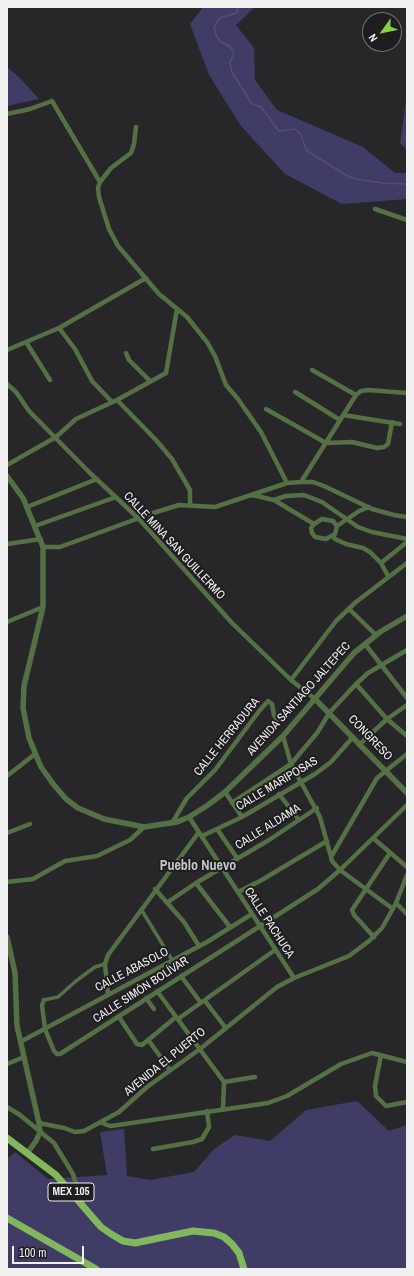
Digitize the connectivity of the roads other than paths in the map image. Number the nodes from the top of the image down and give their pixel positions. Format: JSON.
{"nodes":[{"id":1,"x":7,"y":114,"type":"edge"},
{"id":2,"x":136,"y":127,"type":"dead end"},
{"id":3,"x":100,"y":182,"type":"junction"},
{"id":4,"x":374,"y":210,"type":"dead end"},
{"id":5,"x":407,"y":220,"type":"edge"},
{"id":6,"x":146,"y":278,"type":"junction"},
{"id":7,"x":177,"y":309,"type":"junction"},
{"id":8,"x":59,"y":328,"type":"junction"},
{"id":9,"x":26,"y":342,"type":"junction"},
{"id":10,"x":7,"y":350,"type":"edge"},
{"id":11,"x":126,"y":353,"type":"dead end"},
{"id":12,"x":312,"y":370,"type":"dead end"},
{"id":13,"x":50,"y":380,"type":"dead end"},
{"id":14,"x":150,"y":381,"type":"junction"},
{"id":15,"x":7,"y":384,"type":"edge"},
{"id":16,"x":295,"y":392,"type":"dead end"},
{"id":17,"x":407,"y":393,"type":"edge"},
{"id":18,"x":356,"y":395,"type":"junction"},
{"id":19,"x":117,"y":400,"type":"junction"},
{"id":20,"x":112,"y":402,"type":"junction"},
{"id":21,"x":266,"y":409,"type":"dead end"},
{"id":22,"x":343,"y":415,"type":"junction"},
{"id":23,"x":340,"y":420,"type":"junction"},
{"id":24,"x":392,"y":422,"type":"junction"},
{"id":25,"x":400,"y":424,"type":"dead end"},
{"id":26,"x":56,"y":437,"type":"junction"},
{"id":27,"x":326,"y":443,"type":"junction"},
{"id":28,"x":7,"y":465,"type":"edge"},
{"id":29,"x":7,"y":476,"type":"edge"},
{"id":30,"x":97,"y":479,"type":"junction"},
{"id":31,"x":301,"y":482,"type":"junction"},
{"id":32,"x":287,"y":483,"type":"junction"},
{"id":33,"x":252,"y":495,"type":"junction"},
{"id":34,"x":116,"y":497,"type":"junction"},
{"id":35,"x":274,"y":500,"type":"junction"},
{"id":36,"x":190,"y":506,"type":"junction"},
{"id":37,"x":27,"y":507,"type":"junction"},
{"id":38,"x":368,"y":507,"type":"junction"},
{"id":39,"x":407,"y":516,"type":"edge"},
{"id":40,"x":139,"y":519,"type":"junction"},
{"id":41,"x":348,"y":519,"type":"junction"},
{"id":42,"x":314,"y":524,"type":"junction"},
{"id":43,"x":35,"y":526,"type":"junction"},
{"id":44,"x":337,"y":526,"type":"junction"},
{"id":45,"x":333,"y":535,"type":"junction"},
{"id":46,"x":41,"y":539,"type":"junction"},
{"id":47,"x":407,"y":539,"type":"edge"},
{"id":48,"x":407,"y":542,"type":"edge"},
{"id":49,"x":7,"y":544,"type":"edge"},
{"id":50,"x":43,"y":547,"type":"junction"},
{"id":51,"x":381,"y":563,"type":"junction"},
{"id":52,"x":407,"y":563,"type":"edge"},
{"id":53,"x":388,"y":576,"type":"junction"},
{"id":54,"x":42,"y":607,"type":"junction"},
{"id":55,"x":349,"y":608,"type":"junction"},
{"id":56,"x":407,"y":616,"type":"edge"},
{"id":57,"x":7,"y":622,"type":"edge"},
{"id":58,"x":376,"y":636,"type":"junction"},
{"id":59,"x":365,"y":644,"type":"junction"},
{"id":60,"x":407,"y":650,"type":"edge"},
{"id":61,"x":381,"y":665,"type":"junction"},
{"id":62,"x":291,"y":680,"type":"junction"},
{"id":63,"x":356,"y":684,"type":"junction"},
{"id":64,"x":407,"y":698,"type":"edge"},
{"id":65,"x":315,"y":699,"type":"junction"},
{"id":66,"x":407,"y":705,"type":"edge"},
{"id":67,"x":330,"y":712,"type":"junction"},
{"id":68,"x":387,"y":719,"type":"junction"},
{"id":69,"x":279,"y":724,"type":"dead end"},
{"id":70,"x":284,"y":736,"type":"junction"},
{"id":71,"x":407,"y":736,"type":"edge"},
{"id":72,"x":353,"y":737,"type":"junction"},
{"id":73,"x":360,"y":744,"type":"junction"},
{"id":74,"x":35,"y":754,"type":"junction"},
{"id":75,"x":407,"y":754,"type":"edge"},
{"id":76,"x":291,"y":764,"type":"junction"},
{"id":77,"x":386,"y":770,"type":"junction"},
{"id":78,"x":7,"y":776,"type":"edge"},
{"id":79,"x":300,"y":782,"type":"junction"},
{"id":80,"x":225,"y":792,"type":"junction"},
{"id":81,"x":407,"y":793,"type":"edge"},
{"id":82,"x":279,"y":794,"type":"junction"},
{"id":83,"x":232,"y":803,"type":"junction"},
{"id":84,"x":407,"y":806,"type":"edge"},
{"id":85,"x":317,"y":808,"type":"junction"},
{"id":86,"x":189,"y":817,"type":"junction"},
{"id":87,"x":242,"y":817,"type":"junction"},
{"id":88,"x":299,"y":820,"type":"junction"},
{"id":89,"x":172,"y":823,"type":"junction"},
{"id":90,"x":30,"y":824,"type":"dead end"},
{"id":91,"x":144,"y":827,"type":"junction"},
{"id":92,"x":217,"y":829,"type":"junction"},
{"id":93,"x":7,"y":833,"type":"edge"},
{"id":94,"x":200,"y":834,"type":"junction"},
{"id":95,"x":372,"y":838,"type":"junction"},
{"id":96,"x":328,"y":841,"type":"junction"},
{"id":97,"x":390,"y":853,"type":"junction"},
{"id":98,"x":237,"y":858,"type":"junction"},
{"id":99,"x":330,"y":858,"type":"junction"},
{"id":100,"x":222,"y":867,"type":"junction"},
{"id":101,"x":407,"y":867,"type":"edge"},
{"id":102,"x":340,"y":870,"type":"junction"},
{"id":103,"x":407,"y":875,"type":"edge"},
{"id":104,"x":7,"y":882,"type":"edge"},
{"id":105,"x":196,"y":883,"type":"junction"},
{"id":106,"x":155,"y":889,"type":"junction"},
{"id":107,"x":366,"y":889,"type":"junction"},
{"id":108,"x":238,"y":892,"type":"junction"},
{"id":109,"x":168,"y":902,"type":"junction"},
{"id":110,"x":396,"y":903,"type":"junction"},
{"id":111,"x":141,"y":909,"type":"junction"},
{"id":112,"x":392,"y":909,"type":"junction"},
{"id":113,"x":252,"y":914,"type":"junction"},
{"id":114,"x":407,"y":914,"type":"edge"},
{"id":115,"x":230,"y":927,"type":"junction"},
{"id":116,"x":260,"y":927,"type":"junction"},
{"id":117,"x":7,"y":937,"type":"edge"},
{"id":118,"x":374,"y":937,"type":"junction"},
{"id":119,"x":199,"y":946,"type":"junction"},
{"id":120,"x":275,"y":950,"type":"junction"},
{"id":121,"x":172,"y":960,"type":"junction"},
{"id":122,"x":105,"y":964,"type":"junction"},
{"id":123,"x":181,"y":976,"type":"junction"},
{"id":124,"x":294,"y":978,"type":"junction"},
{"id":125,"x":157,"y":991,"type":"junction"},
{"id":126,"x":108,"y":994,"type":"junction"},
{"id":127,"x":146,"y":998,"type":"junction"},
{"id":128,"x":44,"y":1000,"type":"joint"},
{"id":129,"x":203,"y":1002,"type":"junction"},
{"id":130,"x":154,"y":1009,"type":"dead end"},
{"id":131,"x":119,"y":1017,"type":"junction"},
{"id":132,"x":177,"y":1018,"type":"junction"},
{"id":133,"x":225,"y":1027,"type":"junction"},
{"id":134,"x":45,"y":1028,"type":"junction"},
{"id":135,"x":149,"y":1041,"type":"junction"},
{"id":136,"x":20,"y":1042,"type":"junction"},
{"id":137,"x":200,"y":1049,"type":"junction"},
{"id":138,"x":380,"y":1055,"type":"junction"},
{"id":139,"x":24,"y":1057,"type":"junction"},
{"id":140,"x":8,"y":1062,"type":"edge"},
{"id":141,"x":407,"y":1062,"type":"edge"},
{"id":142,"x":170,"y":1070,"type":"junction"},
{"id":143,"x":255,"y":1077,"type":"dead end"},
{"id":144,"x":224,"y":1082,"type":"junction"},
{"id":145,"x":407,"y":1102,"type":"edge"},
{"id":146,"x":7,"y":1107,"type":"edge"},
{"id":147,"x":223,"y":1110,"type":"junction"},
{"id":148,"x":207,"y":1111,"type":"junction"},
{"id":149,"x":39,"y":1123,"type":"junction"},
{"id":150,"x":102,"y":1123,"type":"junction"},
{"id":151,"x":40,"y":1132,"type":"junction"},
{"id":152,"x":7,"y":1138,"type":"edge"},
{"id":153,"x":153,"y":1149,"type":"dead end"},
{"id":154,"x":28,"y":1152,"type":"junction"},
{"id":155,"x":82,"y":1204,"type":"junction"},
{"id":156,"x":7,"y":1218,"type":"edge"},
{"id":157,"x":96,"y":1269,"type":"edge"},
{"id":158,"x":244,"y":1269,"type":"edge"}],
"edges":[{"from":1,"to":3,"type":"street"},
{"from":2,"to":3,"type":"street"},
{"from":3,"to":6,"type":"street"},
{"from":4,"to":5,"type":"street"},
{"from":6,"to":7,"type":"street"},
{"from":6,"to":8,"type":"street"},
{"from":7,"to":14,"type":"street"},
{"from":7,"to":32,"type":"street"},
{"from":8,"to":9,"type":"street"},
{"from":8,"to":20,"type":"street"},
{"from":9,"to":10,"type":"street"},
{"from":9,"to":13,"type":"street"},
{"from":11,"to":14,"type":"street"},
{"from":12,"to":18,"type":"street"},
{"from":14,"to":19,"type":"street"},
{"from":15,"to":26,"type":"street","name":"CALLE MINA SAN GUILLERMO"},
{"from":16,"to":23,"type":"street"},
{"from":17,"to":18,"type":"street"},
{"from":18,"to":22,"type":"street"},
{"from":19,"to":20,"type":"street"},
{"from":19,"to":36,"type":"street"},
{"from":20,"to":26,"type":"street"},
{"from":21,"to":27,"type":"street"},
{"from":22,"to":23,"type":"street"},
{"from":22,"to":24,"type":"street"},
{"from":23,"to":27,"type":"street"},
{"from":24,"to":25,"type":"street"},
{"from":24,"to":27,"type":"street"},
{"from":26,"to":28,"type":"street"},
{"from":26,"to":30,"type":"street","name":"CALLE MINA SAN GUILLERMO"},
{"from":27,"to":31,"type":"street"},
{"from":29,"to":37,"type":"street","name":"AVENIDA SANTIAGO JALTEPEC"},
{"from":30,"to":34,"type":"street","name":"CALLE MINA SAN GUILLERMO"},
{"from":30,"to":37,"type":"street"},
{"from":31,"to":32,"type":"street"},
{"from":31,"to":38,"type":"street"},
{"from":32,"to":33,"type":"street"},
{"from":33,"to":35,"type":"street"},
{"from":33,"to":36,"type":"street"},
{"from":34,"to":40,"type":"street","name":"CALLE MINA SAN GUILLERMO"},
{"from":34,"to":43,"type":"street"},
{"from":35,"to":41,"type":"street"},
{"from":35,"to":42,"type":"street"},
{"from":36,"to":40,"type":"street"},
{"from":37,"to":43,"type":"street","name":"AVENIDA SANTIAGO JALTEPEC"},
{"from":38,"to":39,"type":"street"},
{"from":38,"to":41,"type":"street"},
{"from":40,"to":50,"type":"street"},
{"from":40,"to":62,"type":"street","name":"CALLE MINA SAN GUILLERMO"},
{"from":41,"to":44,"type":"street"},
{"from":41,"to":47,"type":"street"},
{"from":42,"to":44,"type":"street"},
{"from":42,"to":45,"type":"street"},
{"from":43,"to":46,"type":"street","name":"AVENIDA SANTIAGO JALTEPEC"},
{"from":44,"to":45,"type":"street"},
{"from":45,"to":51,"type":"street"},
{"from":46,"to":49,"type":"street"},
{"from":46,"to":50,"type":"street","name":"AVENIDA SANTIAGO JALTEPEC"},
{"from":48,"to":51,"type":"street"},
{"from":50,"to":54,"type":"street","name":"AVENIDA SANTIAGO JALTEPEC"},
{"from":51,"to":53,"type":"street"},
{"from":52,"to":53,"type":"street"},
{"from":53,"to":55,"type":"street"},
{"from":54,"to":57,"type":"street"},
{"from":54,"to":74,"type":"street","name":"AVENIDA SANTIAGO JALTEPEC"},
{"from":55,"to":58,"type":"street"},
{"from":55,"to":62,"type":"street"},
{"from":56,"to":58,"type":"street","name":"AVENIDA SANTIAGO JALTEPEC"},
{"from":58,"to":59,"type":"street","name":"AVENIDA SANTIAGO JALTEPEC"},
{"from":59,"to":61,"type":"street"},
{"from":59,"to":65,"type":"street","name":"AVENIDA SANTIAGO JALTEPEC"},
{"from":60,"to":61,"type":"street"},
{"from":61,"to":63,"type":"street"},
{"from":61,"to":64,"type":"street"},
{"from":62,"to":65,"type":"street","name":"CALLE MINA SAN GUILLERMO"},
{"from":63,"to":67,"type":"street"},
{"from":63,"to":68,"type":"street"},
{"from":65,"to":67,"type":"street","name":"CONGRESO"},
{"from":65,"to":70,"type":"street","name":"AVENIDA SANTIAGO JALTEPEC"},
{"from":66,"to":68,"type":"street"},
{"from":67,"to":72,"type":"street","name":"CONGRESO"},
{"from":67,"to":76,"type":"street"},
{"from":68,"to":71,"type":"street"},
{"from":68,"to":73,"type":"street"},
{"from":69,"to":89,"type":"street","name":"CALLE HERRADURA"},
{"from":70,"to":76,"type":"street"},
{"from":70,"to":80,"type":"street","name":"AVENIDA SANTIAGO JALTEPEC"},
{"from":72,"to":73,"type":"street","name":"CONGRESO"},
{"from":72,"to":79,"type":"street","name":"CALLE MARIPOSAS"},
{"from":73,"to":77,"type":"street","name":"CONGRESO"},
{"from":74,"to":78,"type":"street"},
{"from":74,"to":91,"type":"street","name":"AVENIDA SANTIAGO JALTEPEC"},
{"from":75,"to":77,"type":"street"},
{"from":76,"to":79,"type":"street"},
{"from":76,"to":83,"type":"street"},
{"from":77,"to":81,"type":"street","name":"CONGRESO"},
{"from":77,"to":99,"type":"street"},
{"from":79,"to":82,"type":"street","name":"CALLE MARIPOSAS"},
{"from":79,"to":85,"type":"street"},
{"from":80,"to":83,"type":"street"},
{"from":80,"to":86,"type":"street","name":"AVENIDA SANTIAGO JALTEPEC"},
{"from":82,"to":87,"type":"street","name":"CALLE MARIPOSAS"},
{"from":82,"to":88,"type":"street"},
{"from":83,"to":87,"type":"street"},
{"from":84,"to":95,"type":"street","name":"CALLE SIMÓN BOLÍVAR"},
{"from":85,"to":88,"type":"street","name":"CALLE ALDAMA"},
{"from":85,"to":96,"type":"street"},
{"from":86,"to":89,"type":"street","name":"AVENIDA SANTIAGO JALTEPEC"},
{"from":86,"to":94,"type":"street","name":"CALLE PACHUCA"},
{"from":87,"to":92,"type":"street","name":"CALLE MARIPOSAS"},
{"from":88,"to":98,"type":"street","name":"CALLE ALDAMA"},
{"from":89,"to":91,"type":"street","name":"AVENIDA SANTIAGO JALTEPEC"},
{"from":90,"to":93,"type":"street"},
{"from":91,"to":104,"type":"street"},
{"from":92,"to":94,"type":"street","name":"CALLE MARIPOSAS"},
{"from":92,"to":98,"type":"street"},
{"from":94,"to":100,"type":"street","name":"CALLE PACHUCA"},
{"from":94,"to":106,"type":"street"},
{"from":95,"to":97,"type":"street"},
{"from":95,"to":102,"type":"street","name":"CALLE SIMÓN BOLÍVAR"},
{"from":96,"to":99,"type":"street"},
{"from":96,"to":108,"type":"street"},
{"from":97,"to":101,"type":"street"},
{"from":97,"to":107,"type":"street"},
{"from":98,"to":100,"type":"street","name":"CALLE ALDAMA"},
{"from":99,"to":102,"type":"street"},
{"from":100,"to":105,"type":"street","name":"CALLE ALDAMA"},
{"from":100,"to":108,"type":"street","name":"CALLE PACHUCA"},
{"from":102,"to":107,"type":"street"},
{"from":102,"to":116,"type":"street","name":"CALLE SIMÓN BOLÍVAR"},
{"from":103,"to":110,"type":"street","name":"AVENIDA EL PUERTO"},
{"from":105,"to":109,"type":"street","name":"CALLE ALDAMA"},
{"from":105,"to":115,"type":"street"},
{"from":106,"to":109,"type":"street"},
{"from":106,"to":111,"type":"street"},
{"from":107,"to":112,"type":"street"},
{"from":107,"to":118,"type":"street"},
{"from":108,"to":113,"type":"street","name":"CALLE PACHUCA"},
{"from":109,"to":119,"type":"street"},
{"from":110,"to":112,"type":"street","name":"AVENIDA EL PUERTO"},
{"from":110,"to":114,"type":"street"},
{"from":111,"to":121,"type":"street"},
{"from":111,"to":122,"type":"street"},
{"from":112,"to":118,"type":"street","name":"AVENIDA EL PUERTO"},
{"from":113,"to":115,"type":"street","name":"CALLE ABASOLO"},
{"from":113,"to":116,"type":"street","name":"CALLE PACHUCA"},
{"from":115,"to":119,"type":"street","name":"CALLE ABASOLO"},
{"from":116,"to":120,"type":"street","name":"CALLE PACHUCA"},
{"from":116,"to":123,"type":"street","name":"CALLE SIMÓN BOLÍVAR"},
{"from":117,"to":136,"type":"street"},
{"from":118,"to":124,"type":"street","name":"AVENIDA EL PUERTO"},
{"from":119,"to":121,"type":"street","name":"CALLE ABASOLO"},
{"from":120,"to":124,"type":"street","name":"CALLE PACHUCA"},
{"from":120,"to":129,"type":"street"},
{"from":121,"to":126,"type":"street","name":"CALLE ABASOLO"},
{"from":122,"to":126,"type":"street"},
{"from":122,"to":128,"type":"street"},
{"from":123,"to":125,"type":"street","name":"CALLE SIMÓN BOLÍVAR"},
{"from":123,"to":129,"type":"street"},
{"from":124,"to":133,"type":"street","name":"AVENIDA EL PUERTO"},
{"from":125,"to":127,"type":"street","name":"CALLE SIMÓN BOLÍVAR"},
{"from":125,"to":132,"type":"street"},
{"from":126,"to":134,"type":"street","name":"CALLE ABASOLO"},
{"from":127,"to":130,"type":"street"},
{"from":127,"to":131,"type":"street","name":"CALLE SIMÓN BOLÍVAR"},
{"from":128,"to":134,"type":"street"},
{"from":129,"to":132,"type":"street"},
{"from":129,"to":133,"type":"street"},
{"from":131,"to":134,"type":"street","name":"CALLE SIMÓN BOLÍVAR"},
{"from":131,"to":135,"type":"street"},
{"from":132,"to":135,"type":"street"},
{"from":132,"to":137,"type":"street"},
{"from":133,"to":137,"type":"street","name":"AVENIDA EL PUERTO"},
{"from":134,"to":136,"type":"street","name":"CALLE ABASOLO"},
{"from":135,"to":142,"type":"street"},
{"from":136,"to":139,"type":"street"},
{"from":137,"to":142,"type":"street","name":"AVENIDA EL PUERTO"},
{"from":137,"to":144,"type":"street"},
{"from":138,"to":141,"type":"street"},
{"from":138,"to":145,"type":"street"},
{"from":138,"to":147,"type":"street"},
{"from":139,"to":140,"type":"street"},
{"from":139,"to":149,"type":"street"},
{"from":142,"to":150,"type":"street","name":"AVENIDA EL PUERTO"},
{"from":143,"to":144,"type":"street"},
{"from":144,"to":147,"type":"street"},
{"from":146,"to":151,"type":"street"},
{"from":147,"to":148,"type":"street"},
{"from":148,"to":150,"type":"street"},
{"from":148,"to":153,"type":"street"},
{"from":149,"to":150,"type":"street","name":"AVENIDA EL PUERTO"},
{"from":149,"to":151,"type":"street"},
{"from":151,"to":154,"type":"street"},
{"from":151,"to":155,"type":"street"},
{"from":152,"to":154,"type":"main road","number":"MEX 105"},
{"from":154,"to":155,"type":"main road","number":"MEX 105"},
{"from":155,"to":158,"type":"main road","number":"MEX 105"},
{"from":156,"to":157,"type":"main road"}]}
